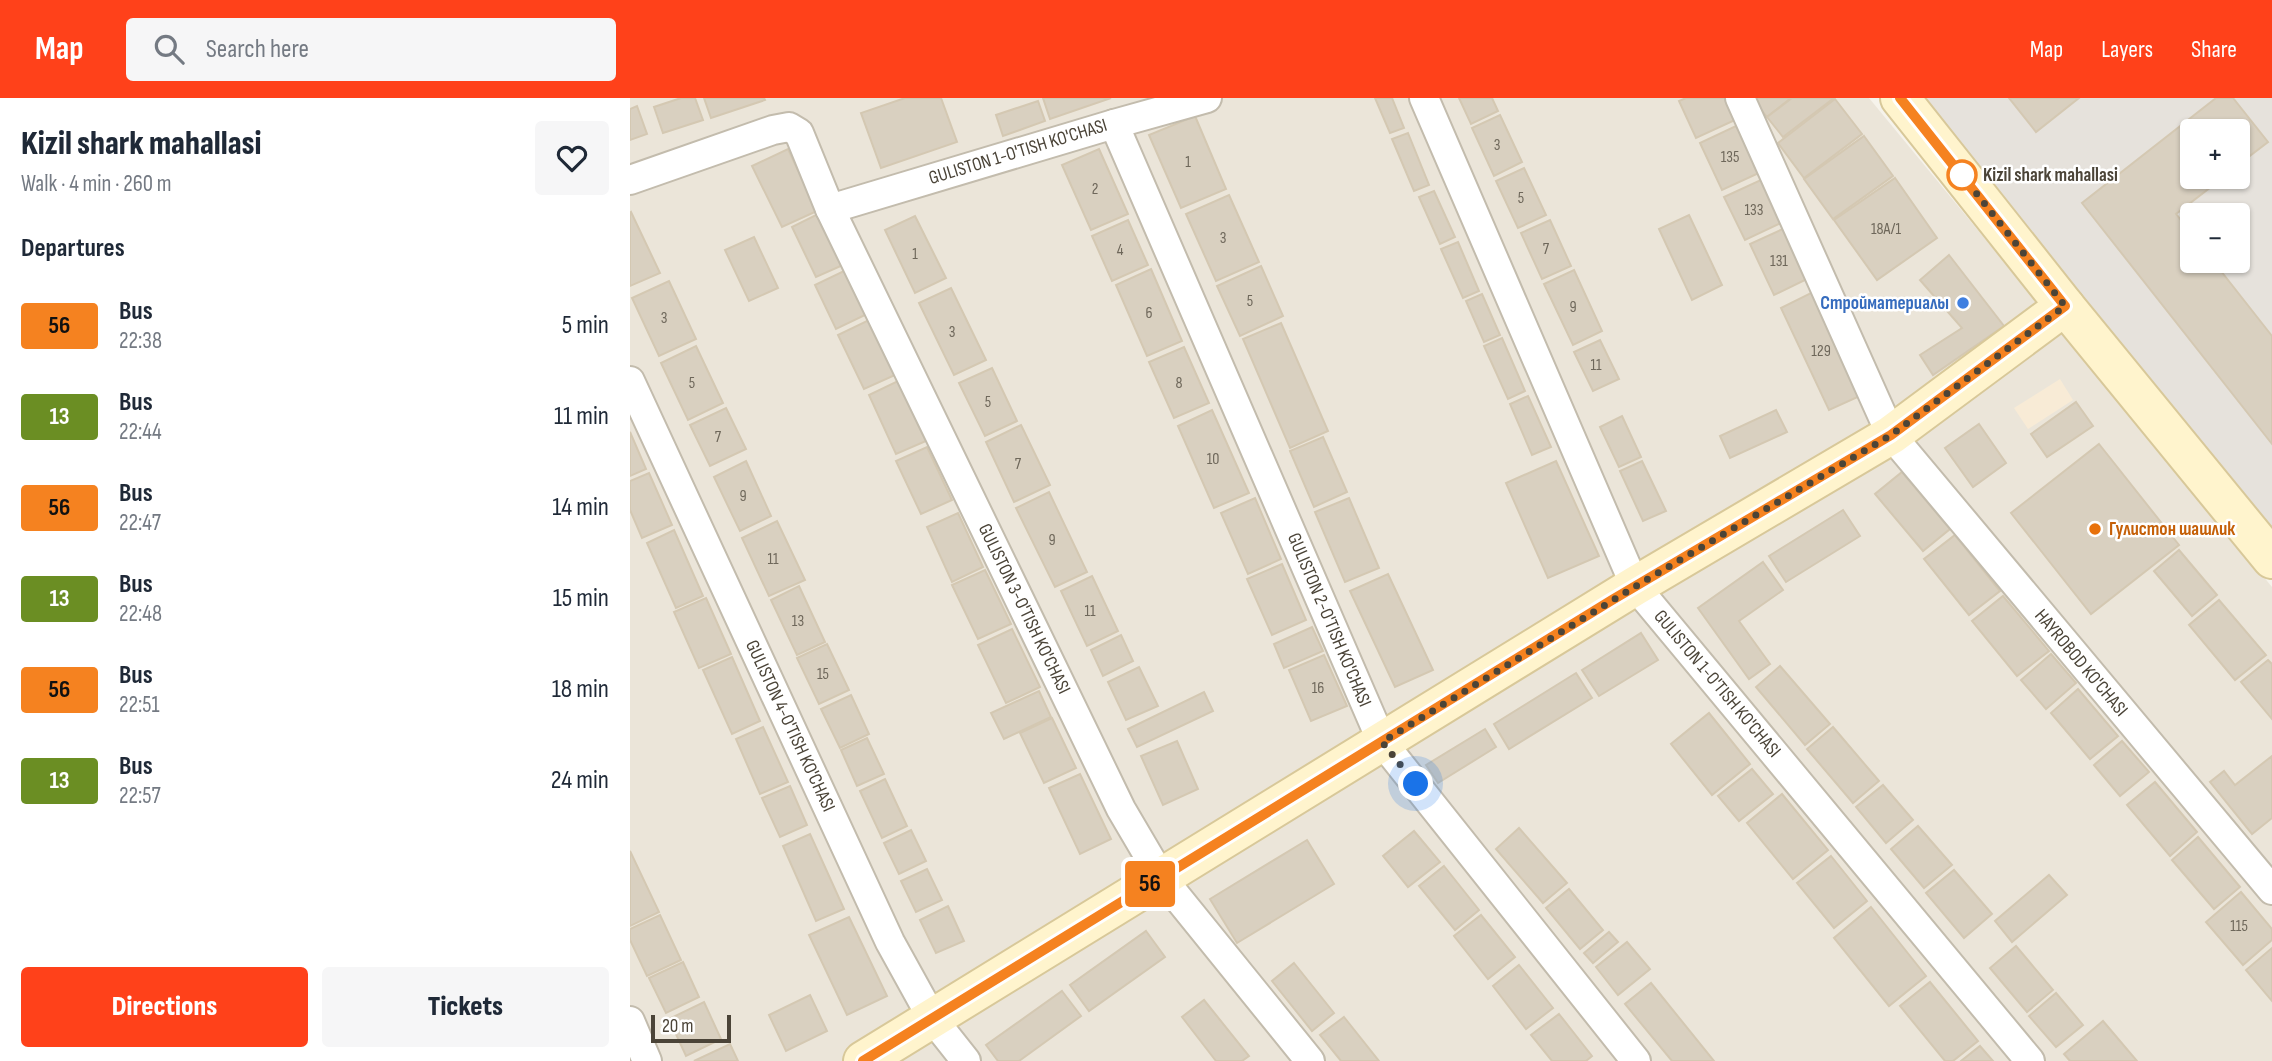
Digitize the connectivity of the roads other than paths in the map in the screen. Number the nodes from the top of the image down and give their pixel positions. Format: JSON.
{"nodes":[{"id":1,"x":1207,"y":98,"type":"edge"},
{"id":2,"x":1424,"y":98,"type":"edge"},
{"id":3,"x":1740,"y":98,"type":"edge"},
{"id":4,"x":1900,"y":98,"type":"edge"},
{"id":5,"x":1114,"y":124,"type":"junction"},
{"id":6,"x":630,"y":180,"type":"edge"},
{"id":7,"x":830,"y":209,"type":"junction"},
{"id":8,"x":2065,"y":306,"type":"junction"},
{"id":9,"x":630,"y":380,"type":"edge"},
{"id":10,"x":1891,"y":435,"type":"junction"},
{"id":11,"x":2272,"y":559,"type":"edge"},
{"id":12,"x":1636,"y":586,"type":"junction"},
{"id":13,"x":1382,"y":742,"type":"junction"},
{"id":14,"x":1161,"y":877,"type":"junction"},
{"id":15,"x":2272,"y":890,"type":"edge"},
{"id":16,"x":932,"y":1018,"type":"junction"},
{"id":17,"x":630,"y":1021,"type":"edge"},
{"id":18,"x":648,"y":1061,"type":"edge"},
{"id":19,"x":863,"y":1061,"type":"edge"},
{"id":20,"x":966,"y":1061,"type":"edge"},
{"id":21,"x":1310,"y":1061,"type":"edge"},
{"id":22,"x":1636,"y":1061,"type":"edge"},
{"id":23,"x":2030,"y":1061,"type":"edge"}],
"edges":[{"from":1,"to":5,"type":"street","name":"GULISTON 1-O'TISH KO'CHASI"},
{"from":2,"to":12,"type":"street","name":"GULISTON 1-O'TISH KO'CHASI"},
{"from":3,"to":10,"type":"street","name":"HAYROBOD KO'CHASI"},
{"from":4,"to":8,"type":"main road"},
{"from":5,"to":7,"type":"street","name":"GULISTON 1-O'TISH KO'CHASI"},
{"from":5,"to":13,"type":"street","name":"GULISTON 2-O'TISH KO'CHASI"},
{"from":6,"to":7,"type":"street","name":"GULISTON 3-O'TISH KO'CHASI"},
{"from":7,"to":14,"type":"street","name":"GULISTON 3-O'TISH KO'CHASI"},
{"from":8,"to":10,"type":"main road"},
{"from":8,"to":11,"type":"main road"},
{"from":9,"to":16,"type":"street","name":"GULISTON 4-O'TISH KO'CHASI"},
{"from":10,"to":12,"type":"main road"},
{"from":10,"to":15,"type":"street","name":"HAYROBOD KO'CHASI"},
{"from":12,"to":13,"type":"main road"},
{"from":12,"to":23,"type":"street","name":"GULISTON 1-O'TISH KO'CHASI"},
{"from":13,"to":14,"type":"main road"},
{"from":13,"to":22,"type":"street","name":"GULISTON 2-O'TISH KO'CHASI"},
{"from":14,"to":16,"type":"main road"},
{"from":14,"to":21,"type":"street","name":"GULISTON 3-O'TISH KO'CHASI"},
{"from":16,"to":19,"type":"main road"},
{"from":16,"to":20,"type":"street","name":"GULISTON 4-O'TISH KO'CHASI"},
{"from":17,"to":18,"type":"street"}]}
